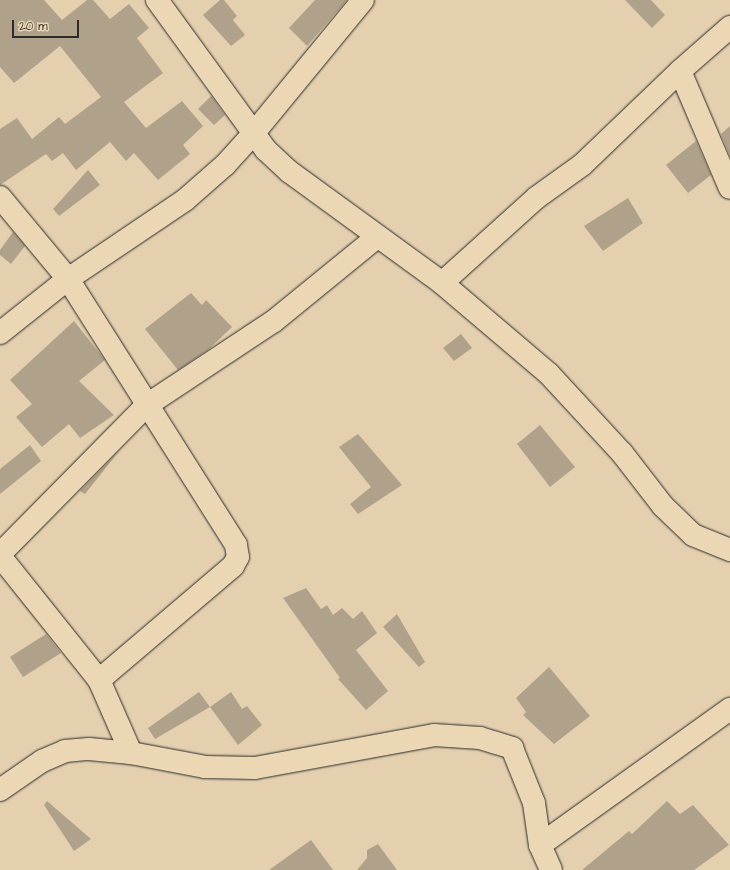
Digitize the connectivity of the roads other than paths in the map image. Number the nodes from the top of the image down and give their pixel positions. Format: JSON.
{"nodes":[{"id":1,"x":157,"y":0,"type":"edge"},
{"id":2,"x":363,"y":0,"type":"edge"},
{"id":3,"x":730,"y":28,"type":"edge"},
{"id":4,"x":680,"y":71,"type":"junction"},
{"id":5,"x":253,"y":134,"type":"junction"},
{"id":6,"x":730,"y":188,"type":"edge"},
{"id":7,"x":0,"y":197,"type":"edge"},
{"id":8,"x":377,"y":237,"type":"junction"},
{"id":9,"x":68,"y":279,"type":"junction"},
{"id":10,"x":442,"y":283,"type":"junction"},
{"id":11,"x":0,"y":332,"type":"edge"},
{"id":12,"x":147,"y":404,"type":"junction"},
{"id":13,"x":730,"y":550,"type":"edge"},
{"id":14,"x":0,"y":555,"type":"edge"},
{"id":15,"x":100,"y":680,"type":"junction"},
{"id":16,"x":730,"y":709,"type":"edge"},
{"id":17,"x":131,"y":753,"type":"junction"},
{"id":18,"x":0,"y":790,"type":"edge"},
{"id":19,"x":540,"y":845,"type":"junction"},
{"id":20,"x":551,"y":870,"type":"edge"}],
"edges":[{"from":1,"to":5,"type":"street"},
{"from":2,"to":5,"type":"street"},
{"from":3,"to":4,"type":"street"},
{"from":4,"to":6,"type":"street"},
{"from":4,"to":10,"type":"street"},
{"from":5,"to":8,"type":"street"},
{"from":5,"to":9,"type":"street"},
{"from":7,"to":9,"type":"street"},
{"from":8,"to":10,"type":"street"},
{"from":8,"to":12,"type":"street"},
{"from":9,"to":11,"type":"street"},
{"from":9,"to":12,"type":"street"},
{"from":10,"to":13,"type":"street"},
{"from":12,"to":14,"type":"street"},
{"from":12,"to":15,"type":"street"},
{"from":14,"to":15,"type":"street"},
{"from":15,"to":17,"type":"street"},
{"from":16,"to":19,"type":"street"},
{"from":17,"to":18,"type":"street"},
{"from":17,"to":19,"type":"street"},
{"from":19,"to":20,"type":"street"}]}
